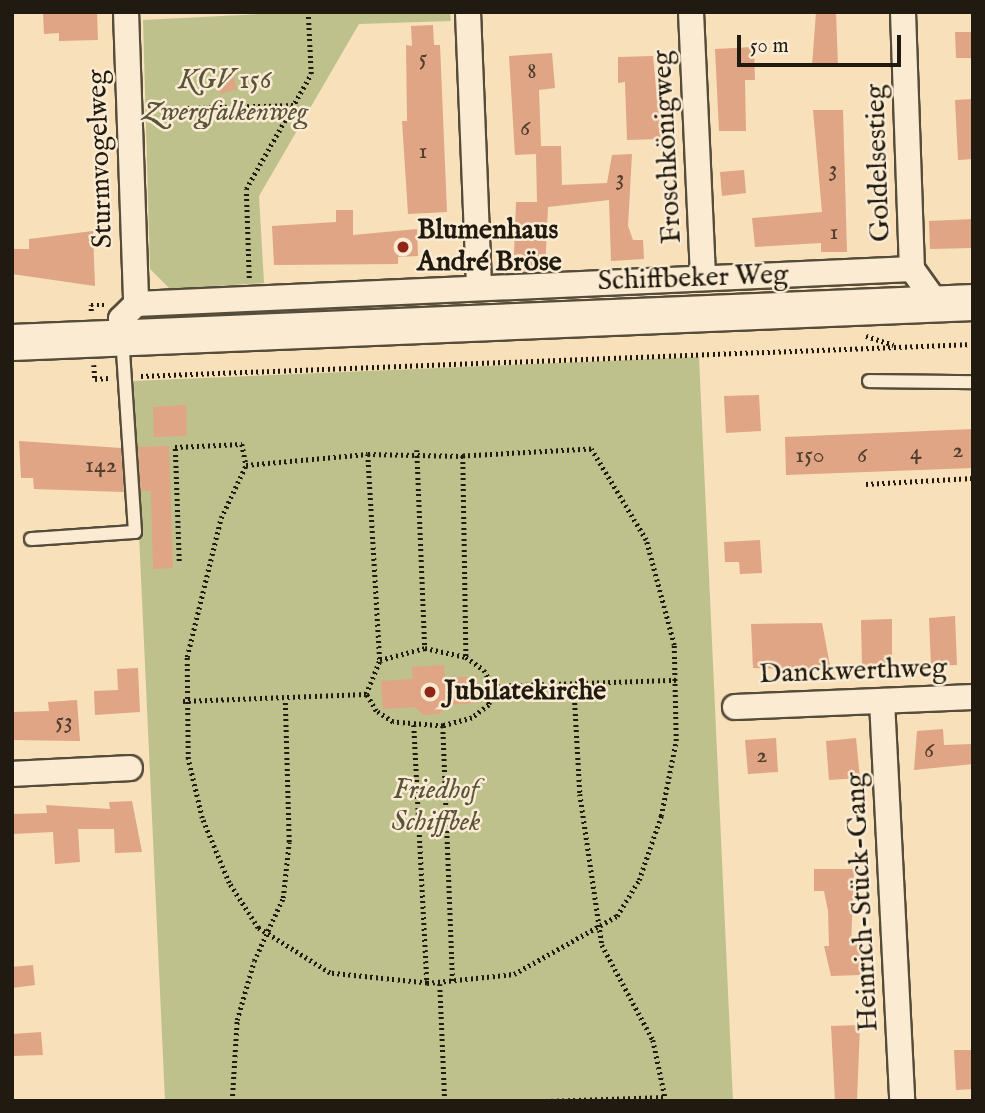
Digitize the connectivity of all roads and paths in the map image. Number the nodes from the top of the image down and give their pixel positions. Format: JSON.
{"nodes":[{"id":1,"x":126,"y":12,"type":"edge"},
{"id":2,"x":308,"y":12,"type":"edge"},
{"id":3,"x":468,"y":12,"type":"edge"},
{"id":4,"x":691,"y":12,"type":"edge"},
{"id":5,"x":903,"y":12,"type":"edge"},
{"id":6,"x":296,"y":105,"type":"junction"},
{"id":7,"x":187,"y":108,"type":"dead end"},
{"id":8,"x":912,"y":270,"type":"junction"},
{"id":9,"x":703,"y":278,"type":"junction"},
{"id":10,"x":480,"y":288,"type":"junction"},
{"id":11,"x":250,"y":298,"type":"junction"},
{"id":12,"x":973,"y":302,"type":"edge"},
{"id":13,"x":136,"y":304,"type":"junction"},
{"id":14,"x":937,"y":304,"type":"junction"},
{"id":15,"x":122,"y":338,"type":"junction"},
{"id":16,"x":12,"y":342,"type":"edge"},
{"id":17,"x":973,"y":344,"type":"edge"},
{"id":18,"x":94,"y":364,"type":"dead end"},
{"id":19,"x":124,"y":377,"type":"junction"},
{"id":20,"x":869,"y":382,"type":"dead end"},
{"id":21,"x":973,"y":382,"type":"edge"},
{"id":22,"x":417,"y":453,"type":"junction"},
{"id":23,"x":368,"y":454,"type":"junction"},
{"id":24,"x":463,"y":456,"type":"junction"},
{"id":25,"x":246,"y":465,"type":"junction"},
{"id":26,"x":973,"y":478,"type":"edge"},
{"id":27,"x":866,"y":484,"type":"dead end"},
{"id":28,"x":31,"y":539,"type":"dead end"},
{"id":29,"x":178,"y":561,"type":"dead end"},
{"id":30,"x":425,"y":648,"type":"junction"},
{"id":31,"x":466,"y":657,"type":"junction"},
{"id":32,"x":380,"y":660,"type":"junction"},
{"id":33,"x":678,"y":680,"type":"junction"},
{"id":34,"x":493,"y":686,"type":"junction"},
{"id":35,"x":574,"y":686,"type":"junction"},
{"id":36,"x":366,"y":694,"type":"junction"},
{"id":37,"x":973,"y":697,"type":"edge"},
{"id":38,"x":285,"y":699,"type":"junction"},
{"id":39,"x":183,"y":701,"type":"junction"},
{"id":40,"x":882,"y":701,"type":"junction"},
{"id":41,"x":735,"y":707,"type":"dead end"},
{"id":42,"x":414,"y":725,"type":"junction"},
{"id":43,"x":443,"y":726,"type":"junction"},
{"id":44,"x":130,"y":768,"type":"dead end"},
{"id":45,"x":12,"y":774,"type":"edge"},
{"id":46,"x":599,"y":929,"type":"junction"},
{"id":47,"x":270,"y":935,"type":"junction"},
{"id":48,"x":453,"y":982,"type":"junction"},
{"id":49,"x":427,"y":984,"type":"junction"},
{"id":50,"x":440,"y":984,"type":"junction"},
{"id":51,"x":666,"y":1099,"type":"edge"},
{"id":52,"x":232,"y":1101,"type":"edge"},
{"id":53,"x":445,"y":1101,"type":"edge"},
{"id":54,"x":546,"y":1101,"type":"edge"},
{"id":55,"x":902,"y":1101,"type":"edge"}],
"edges":[{"from":1,"to":13,"type":"street","name":"Sturmvogelweg"},
{"from":2,"to":6,"type":"path"},
{"from":3,"to":10,"type":"street"},
{"from":4,"to":9,"type":"street","name":"Froschkönigweg"},
{"from":5,"to":8,"type":"street","name":"Goldelsestieg"},
{"from":6,"to":7,"type":"path"},
{"from":6,"to":11,"type":"path"},
{"from":8,"to":9,"type":"street","name":"Schiffbeker Weg"},
{"from":8,"to":14,"type":"street"},
{"from":9,"to":10,"type":"street","name":"Schiffbeker Weg"},
{"from":10,"to":11,"type":"street","name":"Schiffbeker Weg"},
{"from":11,"to":13,"type":"street","name":"Schiffbeker Weg"},
{"from":12,"to":14,"type":"main road","name":"Schiffbeker Weg"},
{"from":13,"to":15,"type":"street"},
{"from":14,"to":15,"type":"main road","name":"Schiffbeker Weg"},
{"from":15,"to":16,"type":"main road","name":"Schiffbeker Weg"},
{"from":15,"to":19,"type":"lane"},
{"from":17,"to":19,"type":"path"},
{"from":18,"to":19,"type":"path"},
{"from":19,"to":28,"type":"lane"},
{"from":20,"to":21,"type":"lane"},
{"from":22,"to":23,"type":"path"},
{"from":22,"to":24,"type":"path"},
{"from":22,"to":30,"type":"path"},
{"from":23,"to":25,"type":"path"},
{"from":23,"to":32,"type":"path"},
{"from":24,"to":31,"type":"path"},
{"from":24,"to":33,"type":"path"},
{"from":25,"to":29,"type":"path"},
{"from":25,"to":39,"type":"path"},
{"from":26,"to":27,"type":"path"},
{"from":30,"to":31,"type":"path"},
{"from":30,"to":32,"type":"path"},
{"from":31,"to":34,"type":"path"},
{"from":32,"to":36,"type":"path"},
{"from":33,"to":35,"type":"path"},
{"from":33,"to":46,"type":"path"},
{"from":34,"to":35,"type":"path"},
{"from":34,"to":43,"type":"path"},
{"from":35,"to":46,"type":"path"},
{"from":36,"to":38,"type":"path"},
{"from":36,"to":42,"type":"path"},
{"from":37,"to":40,"type":"street","name":"Danckwerthweg"},
{"from":38,"to":39,"type":"path"},
{"from":38,"to":47,"type":"path"},
{"from":39,"to":47,"type":"path"},
{"from":40,"to":41,"type":"street","name":"Danckwerthweg"},
{"from":40,"to":55,"type":"street","name":"Heinrich-Stück-Gang"},
{"from":42,"to":43,"type":"path"},
{"from":42,"to":49,"type":"path"},
{"from":43,"to":48,"type":"path"},
{"from":44,"to":45,"type":"street"},
{"from":46,"to":48,"type":"path"},
{"from":46,"to":51,"type":"path"},
{"from":47,"to":49,"type":"path"},
{"from":47,"to":52,"type":"path"},
{"from":48,"to":50,"type":"path"},
{"from":49,"to":50,"type":"path"},
{"from":50,"to":53,"type":"path"},
{"from":51,"to":54,"type":"path"}]}
